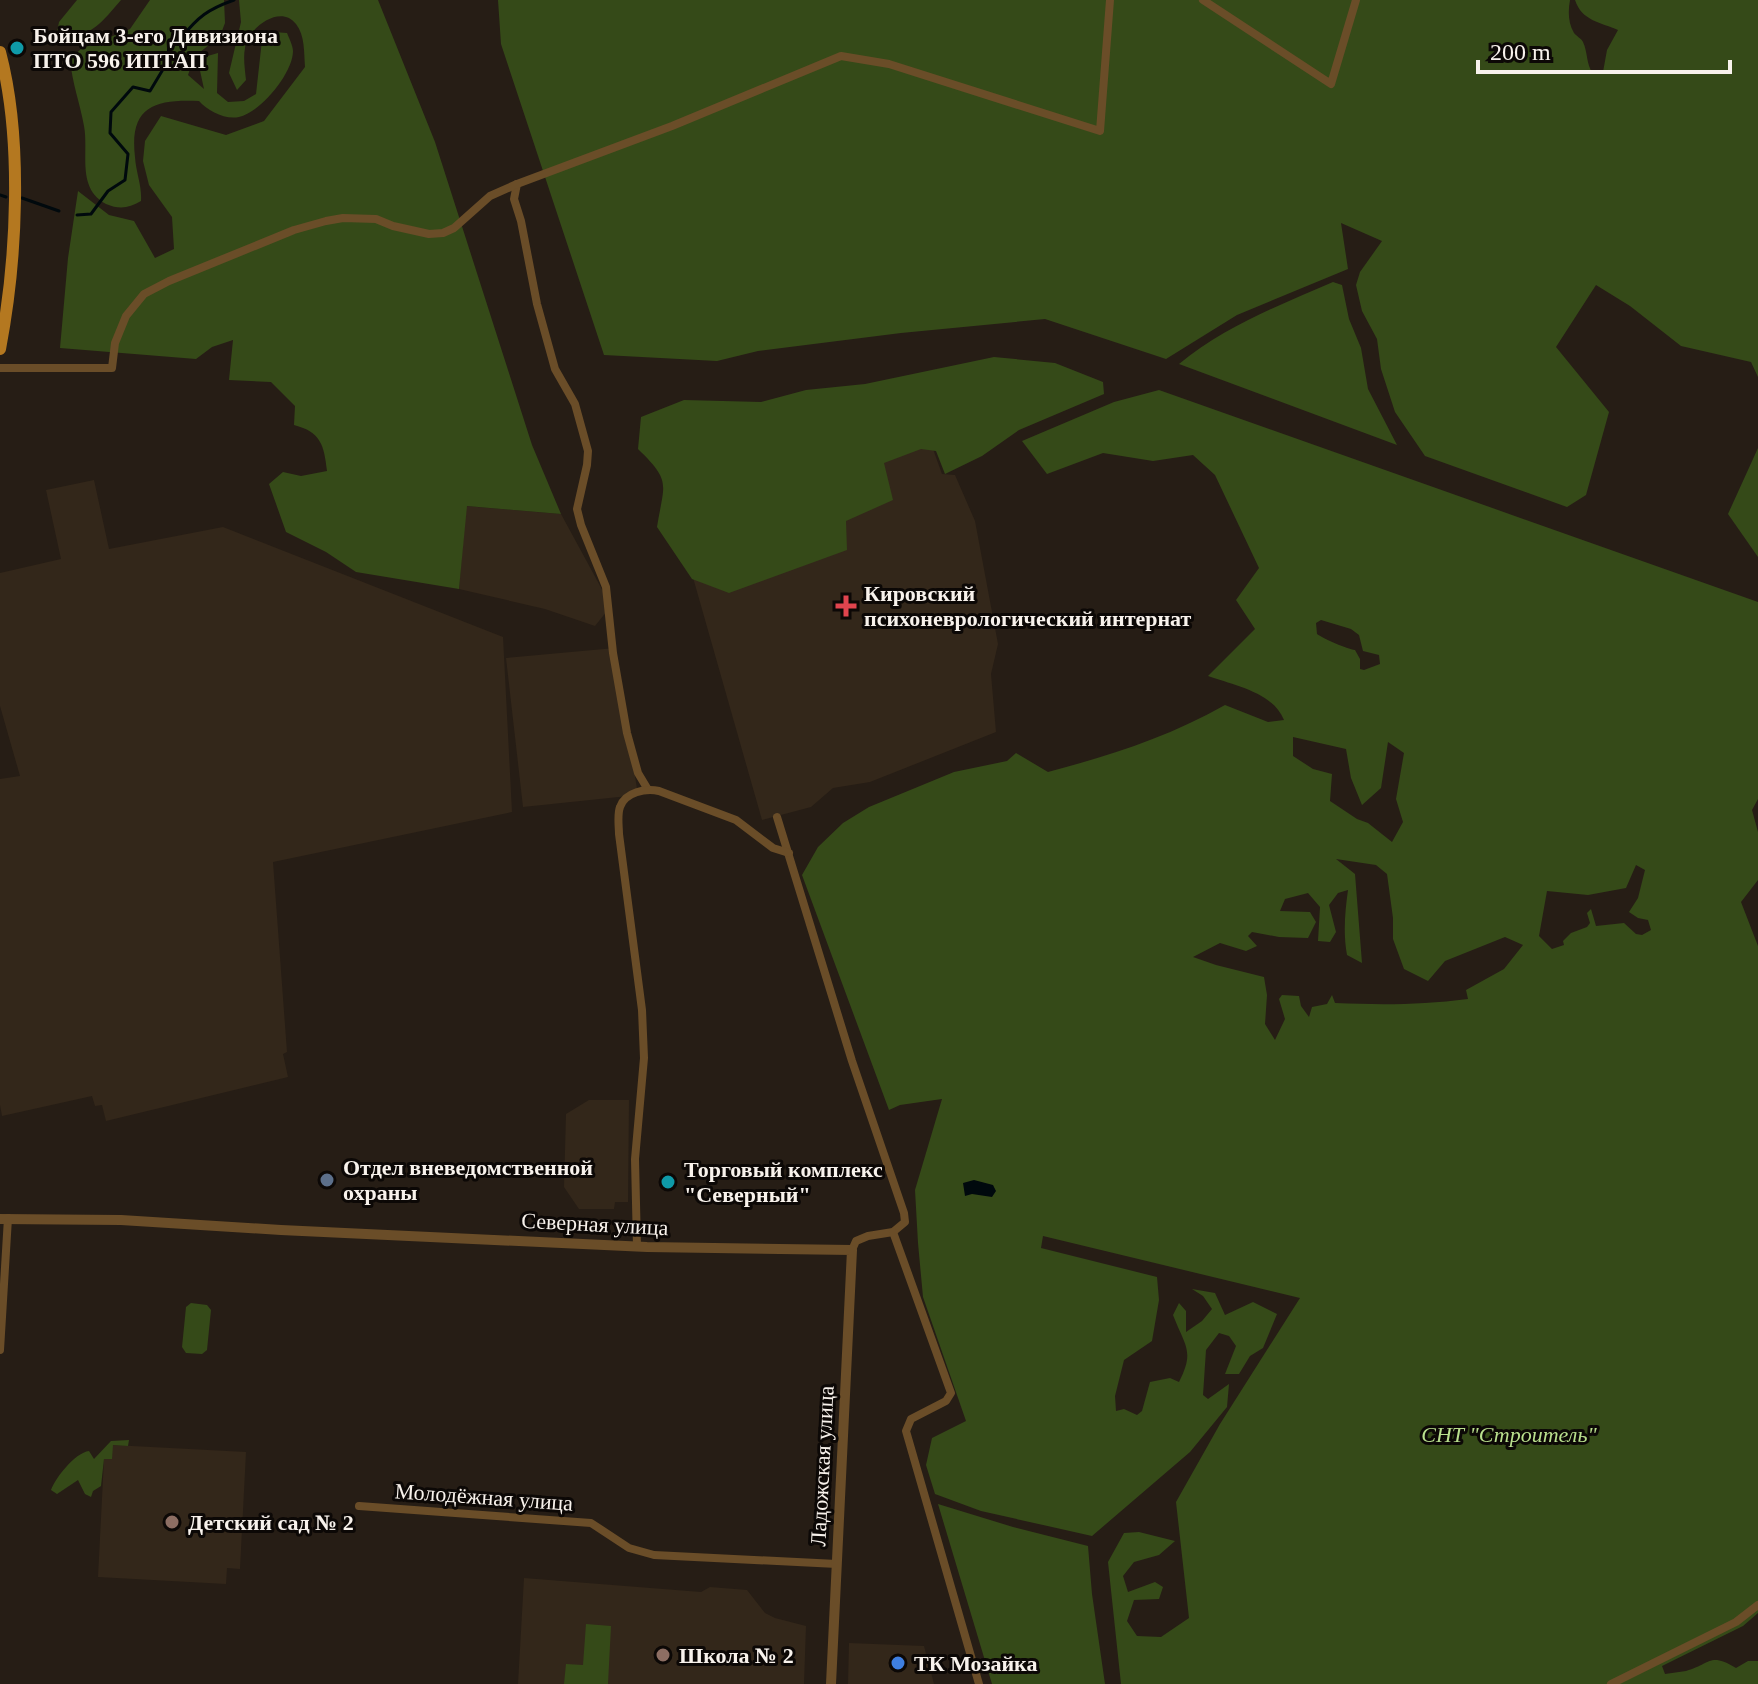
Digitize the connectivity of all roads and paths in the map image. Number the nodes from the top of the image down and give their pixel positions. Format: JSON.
{"nodes":[{"id":1,"x":1110,"y":0,"type":"edge"},
{"id":2,"x":1203,"y":0,"type":"edge"},
{"id":3,"x":1356,"y":0,"type":"edge"},
{"id":4,"x":0,"y":52,"type":"edge"},
{"id":5,"x":517,"y":184,"type":"junction"},
{"id":6,"x":0,"y":349,"type":"edge"},
{"id":7,"x":0,"y":368,"type":"edge"},
{"id":8,"x":647,"y":788,"type":"junction"},
{"id":9,"x":777,"y":817,"type":"dead end"},
{"id":10,"x":789,"y":853,"type":"junction"},
{"id":11,"x":4,"y":1218,"type":"edge"},
{"id":12,"x":893,"y":1232,"type":"junction"},
{"id":13,"x":637,"y":1247,"type":"junction"},
{"id":14,"x":852,"y":1250,"type":"junction"},
{"id":15,"x":0,"y":1350,"type":"edge"},
{"id":16,"x":359,"y":1506,"type":"dead end"},
{"id":17,"x":837,"y":1564,"type":"junction"},
{"id":18,"x":1758,"y":1605,"type":"edge"},
{"id":19,"x":831,"y":1684,"type":"edge"},
{"id":20,"x":979,"y":1684,"type":"edge"},
{"id":21,"x":1611,"y":1684,"type":"edge"}],
"edges":[{"from":1,"to":5,"type":"street"},
{"from":2,"to":3,"type":"street"},
{"from":4,"to":6,"type":"main road"},
{"from":5,"to":7,"type":"street"},
{"from":5,"to":8,"type":"street"},
{"from":8,"to":10,"type":"street"},
{"from":8,"to":13,"type":"street"},
{"from":9,"to":10,"type":"street"},
{"from":10,"to":12,"type":"street"},
{"from":11,"to":13,"type":"street","name":"Северная улица"},
{"from":11,"to":15,"type":"street"},
{"from":12,"to":14,"type":"street"},
{"from":12,"to":20,"type":"street"},
{"from":13,"to":14,"type":"street","name":"Северная улица"},
{"from":14,"to":17,"type":"street","name":"Ладожская улица"},
{"from":16,"to":17,"type":"street","name":"Молодёжная улица"},
{"from":17,"to":19,"type":"street","name":"Ладожская улица"},
{"from":18,"to":21,"type":"street"}]}
